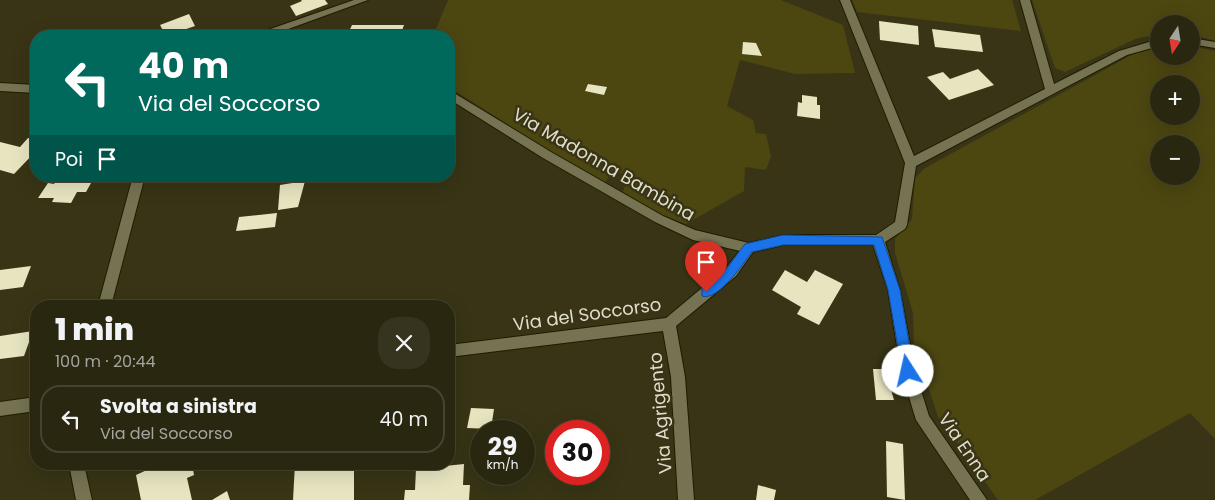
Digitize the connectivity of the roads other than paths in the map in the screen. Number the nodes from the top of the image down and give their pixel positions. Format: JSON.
{"nodes":[{"id":1,"x":845,"y":0,"type":"edge"},
{"id":2,"x":1025,"y":0,"type":"edge"},
{"id":3,"x":358,"y":1,"type":"edge"},
{"id":4,"x":278,"y":30,"type":"edge"},
{"id":5,"x":1200,"y":43,"type":"edge"},
{"id":6,"x":1150,"y":45,"type":"edge"},
{"id":7,"x":1215,"y":46,"type":"edge"},
{"id":8,"x":0,"y":87,"type":"edge"},
{"id":9,"x":30,"y":89,"type":"edge"},
{"id":10,"x":1050,"y":90,"type":"junction"},
{"id":11,"x":455,"y":98,"type":"edge"},
{"id":12,"x":911,"y":163,"type":"junction"},
{"id":13,"x":138,"y":182,"type":"edge"},
{"id":14,"x":878,"y":240,"type":"junction"},
{"id":15,"x":749,"y":248,"type":"junction"},
{"id":16,"x":106,"y":300,"type":"edge"},
{"id":17,"x":669,"y":324,"type":"junction"},
{"id":18,"x":455,"y":350,"type":"edge"},
{"id":19,"x":30,"y":405,"type":"edge"},
{"id":20,"x":0,"y":409,"type":"edge"},
{"id":21,"x":78,"y":470,"type":"edge"},
{"id":22,"x":84,"y":500,"type":"edge"},
{"id":23,"x":686,"y":500,"type":"edge"},
{"id":24,"x":979,"y":500,"type":"edge"}],
"edges":[{"from":1,"to":12,"type":"street"},
{"from":2,"to":10,"type":"street"},
{"from":3,"to":4,"type":"street"},
{"from":5,"to":7,"type":"street"},
{"from":6,"to":10,"type":"street"},
{"from":8,"to":9,"type":"street"},
{"from":10,"to":12,"type":"street"},
{"from":11,"to":15,"type":"street","name":"Via Madonna Bambina"},
{"from":12,"to":14,"type":"street"},
{"from":13,"to":16,"type":"street"},
{"from":14,"to":15,"type":"street"},
{"from":14,"to":24,"type":"street","name":"Via Enna"},
{"from":15,"to":17,"type":"street","name":"Via del Soccorso"},
{"from":17,"to":18,"type":"street","name":"Via del Soccorso"},
{"from":17,"to":23,"type":"street","name":"Via Agrigento"},
{"from":19,"to":20,"type":"street"},
{"from":21,"to":22,"type":"street"}]}
